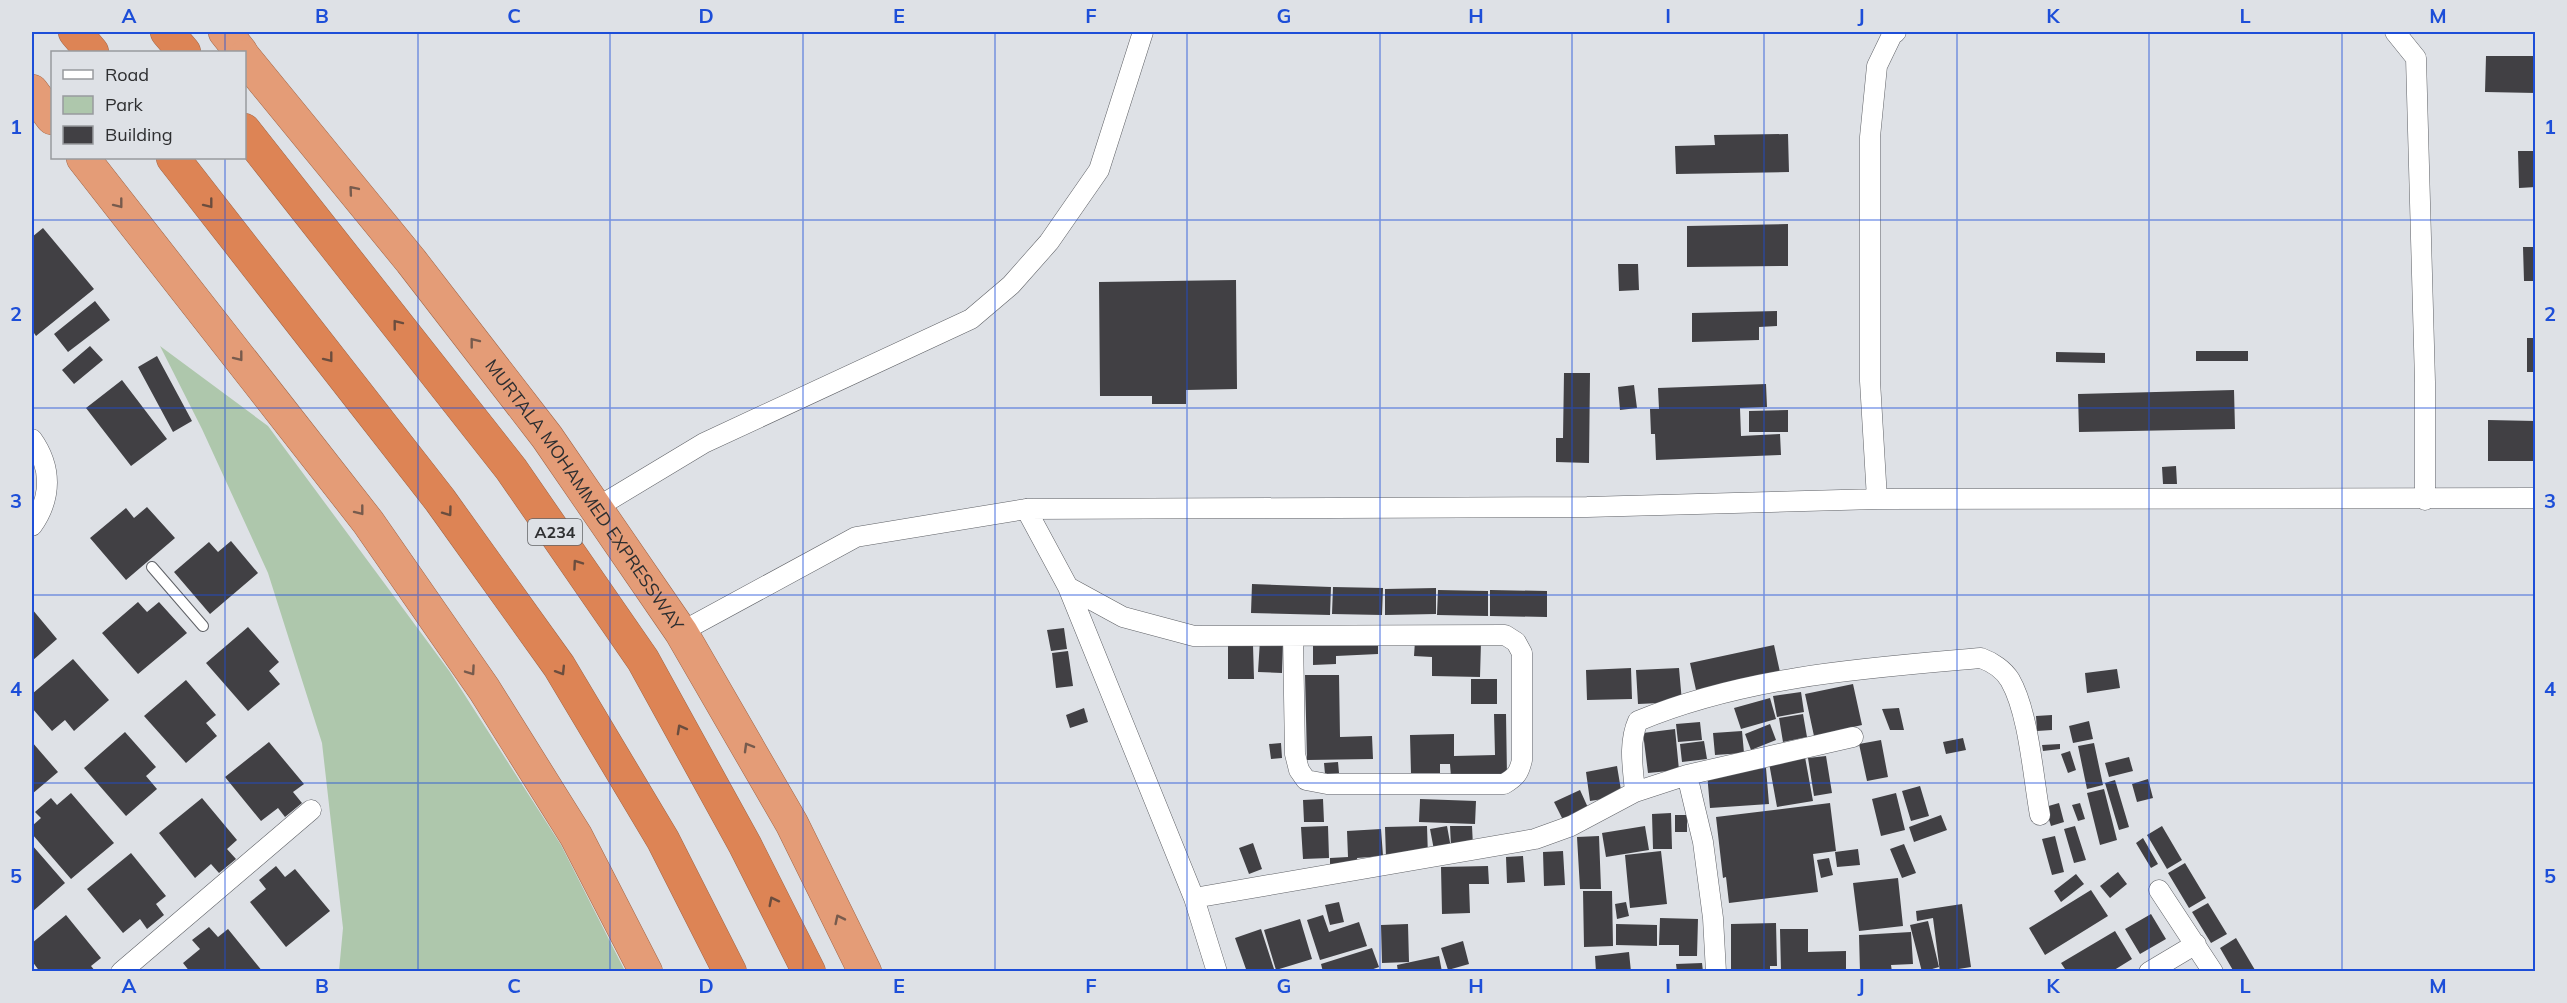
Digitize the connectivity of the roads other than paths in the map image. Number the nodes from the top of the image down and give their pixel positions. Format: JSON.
{"nodes":[{"id":1,"x":75,"y":32,"type":"edge"},
{"id":2,"x":167,"y":32,"type":"edge"},
{"id":3,"x":225,"y":32,"type":"edge"},
{"id":4,"x":1143,"y":32,"type":"edge"},
{"id":5,"x":1896,"y":32,"type":"edge"},
{"id":6,"x":2395,"y":32,"type":"edge"},
{"id":7,"x":91,"y":51,"type":"edge"},
{"id":8,"x":183,"y":51,"type":"edge"},
{"id":9,"x":240,"y":51,"type":"edge"},
{"id":10,"x":246,"y":59,"type":"edge"},
{"id":11,"x":32,"y":91,"type":"edge"},
{"id":12,"x":51,"y":117,"type":"edge"},
{"id":13,"x":246,"y":133,"type":"edge"},
{"id":14,"x":84,"y":159,"type":"edge"},
{"id":15,"x":174,"y":159,"type":"edge"},
{"id":16,"x":32,"y":439,"type":"edge"},
{"id":17,"x":2535,"y":498,"type":"edge"},
{"id":18,"x":1877,"y":499,"type":"junction"},
{"id":19,"x":2425,"y":500,"type":"junction"},
{"id":20,"x":596,"y":508,"type":"junction"},
{"id":21,"x":1026,"y":509,"type":"junction"},
{"id":22,"x":32,"y":526,"type":"edge"},
{"id":23,"x":152,"y":567,"type":"dead end"},
{"id":24,"x":1068,"y":587,"type":"junction"},
{"id":25,"x":203,"y":626,"type":"dead end"},
{"id":26,"x":681,"y":632,"type":"junction"},
{"id":27,"x":1293,"y":636,"type":"junction"},
{"id":28,"x":1853,"y":737,"type":"dead end"},
{"id":29,"x":1687,"y":775,"type":"junction"},
{"id":30,"x":1635,"y":792,"type":"junction"},
{"id":31,"x":311,"y":810,"type":"dead end"},
{"id":32,"x":2040,"y":815,"type":"dead end"},
{"id":33,"x":2159,"y":890,"type":"dead end"},
{"id":34,"x":1194,"y":898,"type":"junction"},
{"id":35,"x":2196,"y":944,"type":"junction"},
{"id":36,"x":122,"y":972,"type":"edge"},
{"id":37,"x":646,"y":972,"type":"edge"},
{"id":38,"x":730,"y":972,"type":"edge"},
{"id":39,"x":809,"y":972,"type":"edge"},
{"id":40,"x":865,"y":972,"type":"edge"},
{"id":41,"x":1217,"y":972,"type":"edge"},
{"id":42,"x":1716,"y":972,"type":"edge"},
{"id":43,"x":2149,"y":972,"type":"edge"},
{"id":44,"x":2213,"y":972,"type":"edge"}],
"edges":[{"from":1,"to":7,"type":"highway"},
{"from":2,"to":8,"type":"highway"},
{"from":3,"to":9,"type":"highway"},
{"from":4,"to":20,"type":"street"},
{"from":5,"to":18,"type":"street"},
{"from":6,"to":19,"type":"street"},
{"from":20,"to":10,"type":"highway","name":"MURTALA MOHAMMED EXPRESSWAY","one_way":true},
{"from":11,"to":12,"type":"highway"},
{"from":39,"to":13,"type":"highway","number":"A234","one_way":true},
{"from":14,"to":37,"type":"highway","one_way":true},
{"from":15,"to":38,"type":"highway","one_way":true},
{"from":16,"to":22,"type":"street"},
{"from":17,"to":19,"type":"street"},
{"from":18,"to":19,"type":"street"},
{"from":18,"to":21,"type":"street"},
{"from":20,"to":26,"type":"highway","name":"MURTALA MOHAMMED EXPRESSWAY"},
{"from":21,"to":24,"type":"street"},
{"from":21,"to":26,"type":"street"},
{"from":23,"to":25,"type":"lane"},
{"from":24,"to":27,"type":"street"},
{"from":24,"to":34,"type":"street"},
{"from":40,"to":26,"type":"highway","name":"MURTALA MOHAMMED EXPRESSWAY","one_way":true},
{"from":27,"to":27,"type":"street"},
{"from":28,"to":29,"type":"street"},
{"from":29,"to":30,"type":"street"},
{"from":29,"to":42,"type":"street"},
{"from":30,"to":32,"type":"street"},
{"from":30,"to":34,"type":"street"},
{"from":31,"to":36,"type":"street"},
{"from":33,"to":35,"type":"street"},
{"from":34,"to":41,"type":"street"},
{"from":35,"to":43,"type":"street"},
{"from":35,"to":44,"type":"street"}]}
